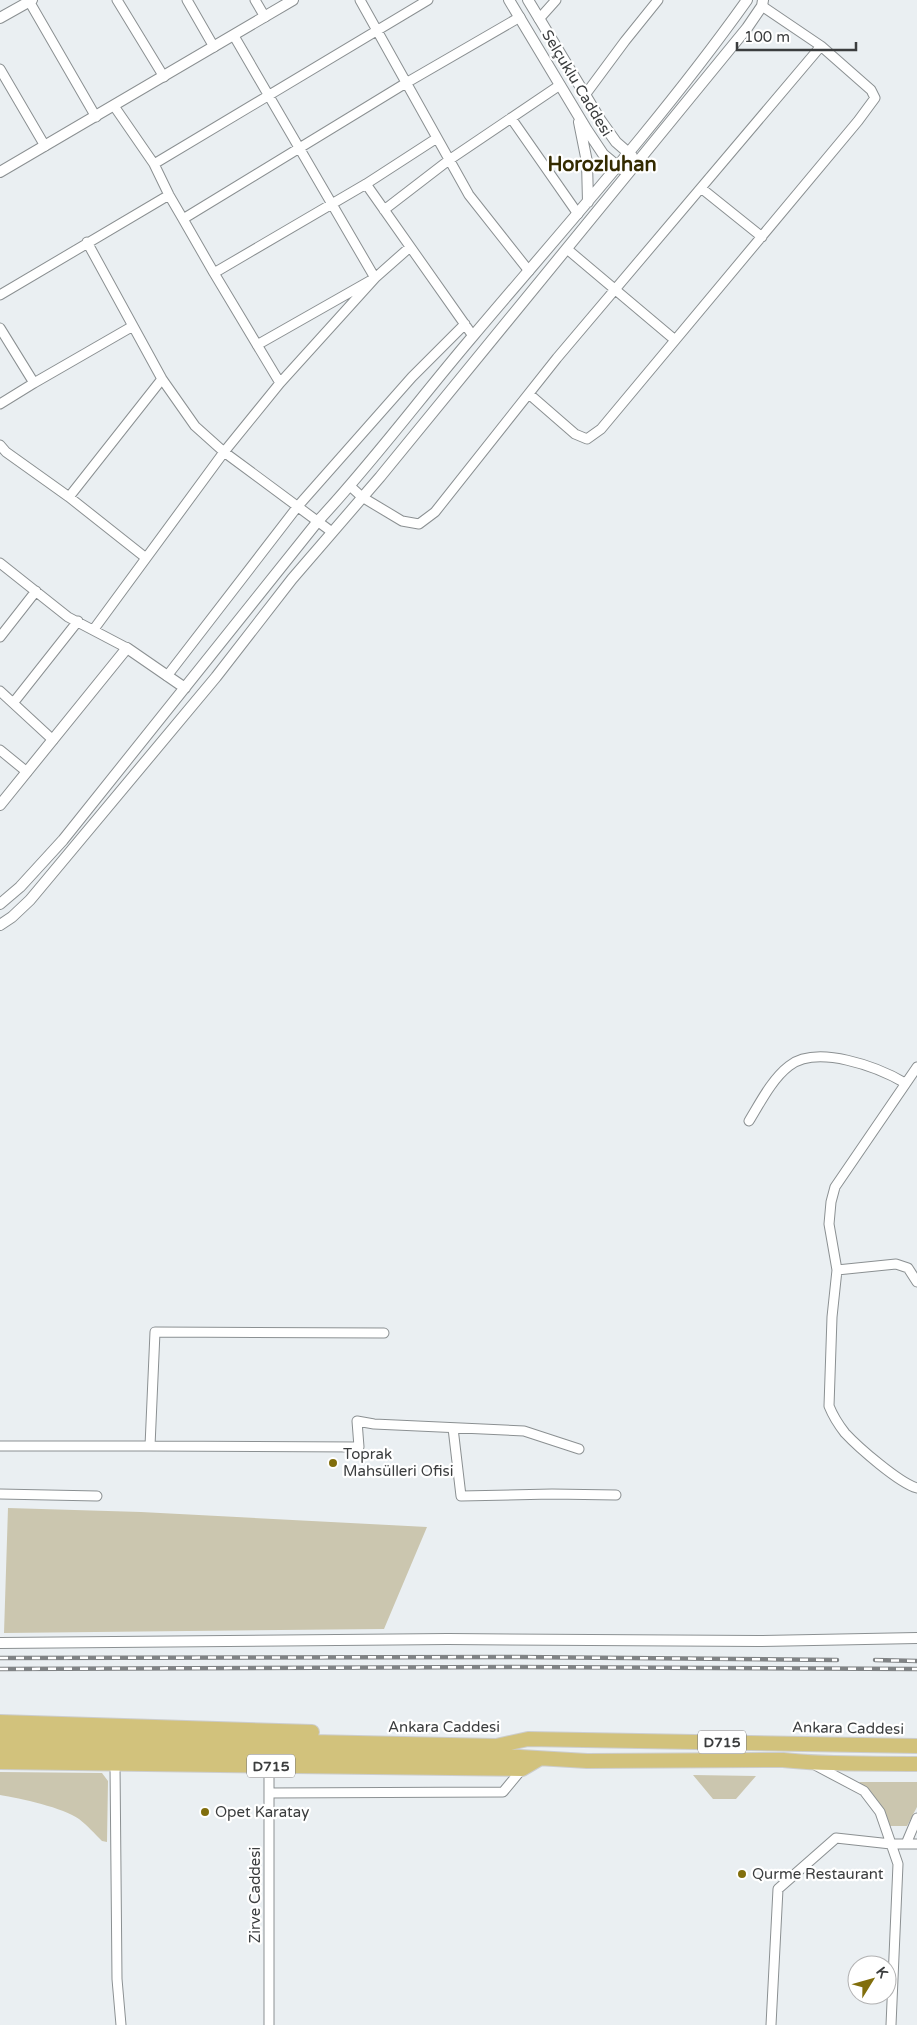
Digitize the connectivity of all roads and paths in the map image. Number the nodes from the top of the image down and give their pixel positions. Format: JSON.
{"nodes":[{"id":1,"x":117,"y":0,"type":"edge"},
{"id":2,"x":187,"y":0,"type":"edge"},
{"id":3,"x":255,"y":0,"type":"edge"},
{"id":4,"x":293,"y":0,"type":"edge"},
{"id":5,"x":360,"y":0,"type":"edge"},
{"id":6,"x":428,"y":0,"type":"edge"},
{"id":7,"x":509,"y":0,"type":"edge"},
{"id":8,"x":528,"y":0,"type":"edge"},
{"id":9,"x":556,"y":0,"type":"edge"},
{"id":10,"x":658,"y":0,"type":"edge"},
{"id":11,"x":747,"y":0,"type":"edge"},
{"id":12,"x":30,"y":1,"type":"edge"},
{"id":13,"x":762,"y":3,"type":"edge"},
{"id":14,"x":264,"y":17,"type":"junction"},
{"id":15,"x":0,"y":18,"type":"edge"},
{"id":16,"x":520,"y":18,"type":"junction"},
{"id":17,"x":540,"y":19,"type":"junction"},
{"id":18,"x":378,"y":32,"type":"junction"},
{"id":19,"x":234,"y":36,"type":"junction"},
{"id":20,"x":821,"y":46,"type":"junction"},
{"id":21,"x":214,"y":47,"type":"junction"},
{"id":22,"x":0,"y":69,"type":"edge"},
{"id":23,"x":164,"y":77,"type":"junction"},
{"id":24,"x":406,"y":83,"type":"junction"},
{"id":25,"x":560,"y":86,"type":"junction"},
{"id":26,"x":585,"y":95,"type":"junction"},
{"id":27,"x":269,"y":96,"type":"junction"},
{"id":28,"x":114,"y":106,"type":"junction"},
{"id":29,"x":577,"y":114,"type":"junction"},
{"id":30,"x":96,"y":117,"type":"junction"},
{"id":31,"x":511,"y":118,"type":"junction"},
{"id":32,"x":437,"y":138,"type":"junction"},
{"id":33,"x":45,"y":146,"type":"junction"},
{"id":34,"x":300,"y":149,"type":"junction"},
{"id":35,"x":628,"y":153,"type":"junction"},
{"id":36,"x":449,"y":160,"type":"junction"},
{"id":37,"x":639,"y":161,"type":"junction"},
{"id":38,"x":154,"y":164,"type":"junction"},
{"id":39,"x":618,"y":166,"type":"junction"},
{"id":40,"x":0,"y":172,"type":"edge"},
{"id":41,"x":628,"y":174,"type":"junction"},
{"id":42,"x":366,"y":184,"type":"junction"},
{"id":43,"x":701,"y":188,"type":"junction"},
{"id":44,"x":169,"y":195,"type":"junction"},
{"id":45,"x":588,"y":202,"type":"junction"},
{"id":46,"x":331,"y":204,"type":"junction"},
{"id":47,"x":384,"y":210,"type":"junction"},
{"id":48,"x":578,"y":214,"type":"junction"},
{"id":49,"x":183,"y":219,"type":"junction"},
{"id":50,"x":762,"y":238,"type":"junction"},
{"id":51,"x":87,"y":242,"type":"junction"},
{"id":52,"x":410,"y":246,"type":"junction"},
{"id":53,"x":567,"y":249,"type":"junction"},
{"id":54,"x":530,"y":271,"type":"junction"},
{"id":55,"x":214,"y":273,"type":"junction"},
{"id":56,"x":375,"y":278,"type":"junction"},
{"id":57,"x":615,"y":290,"type":"junction"},
{"id":58,"x":0,"y":295,"type":"edge"},
{"id":59,"x":465,"y":324,"type":"junction"},
{"id":60,"x":133,"y":326,"type":"junction"},
{"id":61,"x":0,"y":328,"type":"edge"},
{"id":62,"x":473,"y":336,"type":"junction"},
{"id":63,"x":675,"y":340,"type":"junction"},
{"id":64,"x":257,"y":345,"type":"junction"},
{"id":65,"x":162,"y":379,"type":"junction"},
{"id":66,"x":34,"y":383,"type":"junction"},
{"id":67,"x":280,"y":383,"type":"junction"},
{"id":68,"x":528,"y":394,"type":"junction"},
{"id":69,"x":0,"y":404,"type":"edge"},
{"id":70,"x":0,"y":446,"type":"edge"},
{"id":71,"x":224,"y":452,"type":"junction"},
{"id":72,"x":350,"y":486,"type":"junction"},
{"id":73,"x":69,"y":497,"type":"junction"},
{"id":74,"x":362,"y":497,"type":"junction"},
{"id":75,"x":298,"y":506,"type":"junction"},
{"id":76,"x":318,"y":521,"type":"junction"},
{"id":77,"x":332,"y":532,"type":"junction"},
{"id":78,"x":146,"y":558,"type":"junction"},
{"id":79,"x":0,"y":563,"type":"edge"},
{"id":80,"x":36,"y":591,"type":"junction"},
{"id":81,"x":78,"y":621,"type":"junction"},
{"id":82,"x":94,"y":629,"type":"junction"},
{"id":83,"x":0,"y":638,"type":"edge"},
{"id":84,"x":126,"y":648,"type":"junction"},
{"id":85,"x":167,"y":676,"type":"junction"},
{"id":86,"x":185,"y":688,"type":"junction"},
{"id":87,"x":0,"y":691,"type":"edge"},
{"id":88,"x":14,"y":702,"type":"junction"},
{"id":89,"x":53,"y":740,"type":"junction"},
{"id":90,"x":0,"y":750,"type":"edge"},
{"id":91,"x":27,"y":772,"type":"junction"},
{"id":92,"x":0,"y":805,"type":"edge"},
{"id":93,"x":0,"y":904,"type":"edge"},
{"id":94,"x":0,"y":925,"type":"edge"},
{"id":95,"x":917,"y":1067,"type":"edge"},
{"id":96,"x":905,"y":1083,"type":"junction"},
{"id":97,"x":748,"y":1122,"type":"dead end"},
{"id":98,"x":836,"y":1270,"type":"junction"},
{"id":99,"x":917,"y":1282,"type":"edge"},
{"id":100,"x":384,"y":1333,"type":"dead end"},
{"id":101,"x":453,"y":1428,"type":"junction"},
{"id":102,"x":0,"y":1446,"type":"edge"},
{"id":103,"x":150,"y":1446,"type":"junction"},
{"id":104,"x":579,"y":1449,"type":"dead end"},
{"id":105,"x":917,"y":1488,"type":"edge"},
{"id":106,"x":0,"y":1494,"type":"edge"},
{"id":107,"x":616,"y":1495,"type":"dead end"},
{"id":108,"x":97,"y":1496,"type":"dead end"},
{"id":109,"x":917,"y":1638,"type":"edge"},
{"id":110,"x":0,"y":1643,"type":"edge"},
{"id":111,"x":0,"y":1722,"type":"edge"},
{"id":112,"x":0,"y":1734,"type":"edge"},
{"id":113,"x":528,"y":1739,"type":"junction"},
{"id":114,"x":917,"y":1746,"type":"edge"},
{"id":115,"x":0,"y":1748,"type":"edge"},
{"id":116,"x":540,"y":1759,"type":"junction"},
{"id":117,"x":0,"y":1762,"type":"edge"},
{"id":118,"x":811,"y":1763,"type":"junction"},
{"id":119,"x":917,"y":1764,"type":"edge"},
{"id":120,"x":115,"y":1765,"type":"junction"},
{"id":121,"x":269,"y":1766,"type":"junction"},
{"id":122,"x":522,"y":1769,"type":"junction"},
{"id":123,"x":269,"y":1793,"type":"junction"},
{"id":124,"x":917,"y":1818,"type":"edge"},
{"id":125,"x":891,"y":1844,"type":"junction"},
{"id":126,"x":906,"y":1844,"type":"junction"},
{"id":127,"x":917,"y":1844,"type":"edge"},
{"id":128,"x":121,"y":2025,"type":"edge"},
{"id":129,"x":268,"y":2025,"type":"edge"},
{"id":130,"x":771,"y":2025,"type":"edge"},
{"id":131,"x":891,"y":2025,"type":"edge"}],
"edges":[{"from":1,"to":23,"type":"street"},
{"from":2,"to":21,"type":"street"},
{"from":3,"to":14,"type":"street"},
{"from":4,"to":14,"type":"street"},
{"from":5,"to":18,"type":"street"},
{"from":6,"to":18,"type":"street"},
{"from":7,"to":16,"type":"street","name":"Selçuklu Caddesi"},
{"from":8,"to":17,"type":"street","name":"Selçuklu Caddesi"},
{"from":9,"to":17,"type":"street"},
{"from":10,"to":26,"type":"street"},
{"from":11,"to":35,"type":"street"},
{"from":12,"to":15,"type":"street"},
{"from":12,"to":30,"type":"street"},
{"from":13,"to":20,"type":"street"},
{"from":13,"to":37,"type":"street"},
{"from":14,"to":19,"type":"street"},
{"from":16,"to":24,"type":"street"},
{"from":16,"to":25,"type":"street","name":"Selçuklu Caddesi"},
{"from":17,"to":26,"type":"street","name":"Selçuklu Caddesi"},
{"from":18,"to":24,"type":"street"},
{"from":18,"to":27,"type":"street"},
{"from":19,"to":21,"type":"street"},
{"from":19,"to":27,"type":"street"},
{"from":20,"to":43,"type":"street"},
{"from":20,"to":50,"type":"street"},
{"from":21,"to":23,"type":"street"},
{"from":22,"to":33,"type":"street"},
{"from":23,"to":28,"type":"street"},
{"from":24,"to":32,"type":"street"},
{"from":24,"to":34,"type":"street"},
{"from":25,"to":29,"type":"street","name":"Selçuklu Caddesi"},
{"from":25,"to":31,"type":"street"},
{"from":26,"to":35,"type":"street","name":"Selçuklu Caddesi"},
{"from":27,"to":34,"type":"street"},
{"from":27,"to":38,"type":"street"},
{"from":28,"to":30,"type":"street"},
{"from":28,"to":38,"type":"street"},
{"from":29,"to":39,"type":"street","name":"Selçuklu Caddesi"},
{"from":29,"to":45,"type":"street"},
{"from":30,"to":33,"type":"street"},
{"from":31,"to":36,"type":"street"},
{"from":31,"to":48,"type":"street"},
{"from":32,"to":36,"type":"street"},
{"from":32,"to":42,"type":"street"},
{"from":33,"to":40,"type":"street"},
{"from":34,"to":46,"type":"street"},
{"from":34,"to":49,"type":"street"},
{"from":35,"to":37,"type":"street","name":"Selçuklu Caddesi"},
{"from":35,"to":39,"type":"street"},
{"from":36,"to":47,"type":"street"},
{"from":36,"to":54,"type":"street"},
{"from":37,"to":41,"type":"street"},
{"from":38,"to":44,"type":"street"},
{"from":39,"to":41,"type":"street","name":"Selçuklu Caddesi"},
{"from":39,"to":45,"type":"street"},
{"from":41,"to":53,"type":"street"},
{"from":42,"to":46,"type":"street"},
{"from":42,"to":47,"type":"street"},
{"from":43,"to":50,"type":"street"},
{"from":43,"to":57,"type":"street"},
{"from":44,"to":49,"type":"street"},
{"from":44,"to":51,"type":"street"},
{"from":45,"to":48,"type":"street"},
{"from":46,"to":55,"type":"street"},
{"from":46,"to":56,"type":"street"},
{"from":47,"to":52,"type":"street"},
{"from":48,"to":54,"type":"street"},
{"from":49,"to":55,"type":"street"},
{"from":50,"to":63,"type":"street"},
{"from":51,"to":58,"type":"street"},
{"from":51,"to":60,"type":"street"},
{"from":52,"to":56,"type":"street"},
{"from":52,"to":59,"type":"street"},
{"from":53,"to":57,"type":"street"},
{"from":53,"to":74,"type":"street"},
{"from":54,"to":62,"type":"street"},
{"from":55,"to":64,"type":"street"},
{"from":56,"to":64,"type":"street"},
{"from":56,"to":67,"type":"street"},
{"from":57,"to":63,"type":"street"},
{"from":57,"to":68,"type":"street"},
{"from":59,"to":62,"type":"street"},
{"from":59,"to":75,"type":"street"},
{"from":60,"to":65,"type":"street"},
{"from":60,"to":66,"type":"street"},
{"from":61,"to":66,"type":"street"},
{"from":62,"to":72,"type":"street"},
{"from":63,"to":68,"type":"street"},
{"from":64,"to":67,"type":"street"},
{"from":65,"to":71,"type":"street"},
{"from":65,"to":73,"type":"street"},
{"from":66,"to":69,"type":"street"},
{"from":67,"to":71,"type":"street"},
{"from":68,"to":74,"type":"street"},
{"from":70,"to":73,"type":"street"},
{"from":71,"to":75,"type":"street"},
{"from":71,"to":78,"type":"street"},
{"from":72,"to":74,"type":"street"},
{"from":72,"to":76,"type":"street"},
{"from":73,"to":78,"type":"street"},
{"from":74,"to":77,"type":"street"},
{"from":75,"to":76,"type":"street"},
{"from":75,"to":85,"type":"street"},
{"from":76,"to":77,"type":"street"},
{"from":76,"to":86,"type":"street"},
{"from":77,"to":94,"type":"street"},
{"from":78,"to":82,"type":"street"},
{"from":79,"to":80,"type":"street"},
{"from":80,"to":81,"type":"street"},
{"from":80,"to":83,"type":"street"},
{"from":81,"to":82,"type":"street"},
{"from":81,"to":88,"type":"street"},
{"from":82,"to":84,"type":"street"},
{"from":84,"to":85,"type":"street"},
{"from":84,"to":89,"type":"street"},
{"from":85,"to":86,"type":"street"},
{"from":86,"to":93,"type":"street"},
{"from":87,"to":88,"type":"street"},
{"from":88,"to":89,"type":"street"},
{"from":89,"to":91,"type":"street"},
{"from":90,"to":91,"type":"street"},
{"from":91,"to":92,"type":"street"},
{"from":95,"to":96,"type":"street"},
{"from":96,"to":97,"type":"street"},
{"from":96,"to":98,"type":"street"},
{"from":98,"to":99,"type":"street"},
{"from":98,"to":105,"type":"street"},
{"from":100,"to":103,"type":"street"},
{"from":101,"to":103,"type":"street"},
{"from":101,"to":104,"type":"street"},
{"from":101,"to":107,"type":"street"},
{"from":102,"to":103,"type":"street"},
{"from":106,"to":108,"type":"street"},
{"from":109,"to":110,"type":"street"},
{"from":111,"to":113,"type":"highway"},
{"from":112,"to":113,"type":"highway","name":"Ankara Caddesi","number":"D715"},
{"from":113,"to":114,"type":"highway","name":"Ankara Caddesi","number":"D715"},
{"from":115,"to":116,"type":"highway","name":"Ankara Caddesi","number":"D715"},
{"from":116,"to":118,"type":"highway","name":"Ankara Caddesi","number":"D715"},
{"from":116,"to":122,"type":"highway","number":"D715"},
{"from":117,"to":120,"type":"highway","number":"D715"},
{"from":118,"to":119,"type":"highway","name":"Ankara Caddesi","number":"D715"},
{"from":118,"to":125,"type":"street"},
{"from":120,"to":121,"type":"highway","number":"D715"},
{"from":120,"to":128,"type":"street"},
{"from":121,"to":122,"type":"highway","number":"D715"},
{"from":121,"to":123,"type":"street","name":"Zirve Caddesi"},
{"from":122,"to":123,"type":"street"},
{"from":123,"to":129,"type":"street","name":"Zirve Caddesi"},
{"from":124,"to":126,"type":"street"},
{"from":125,"to":126,"type":"street"},
{"from":125,"to":130,"type":"street"},
{"from":125,"to":131,"type":"street"},
{"from":126,"to":127,"type":"street"}]}
